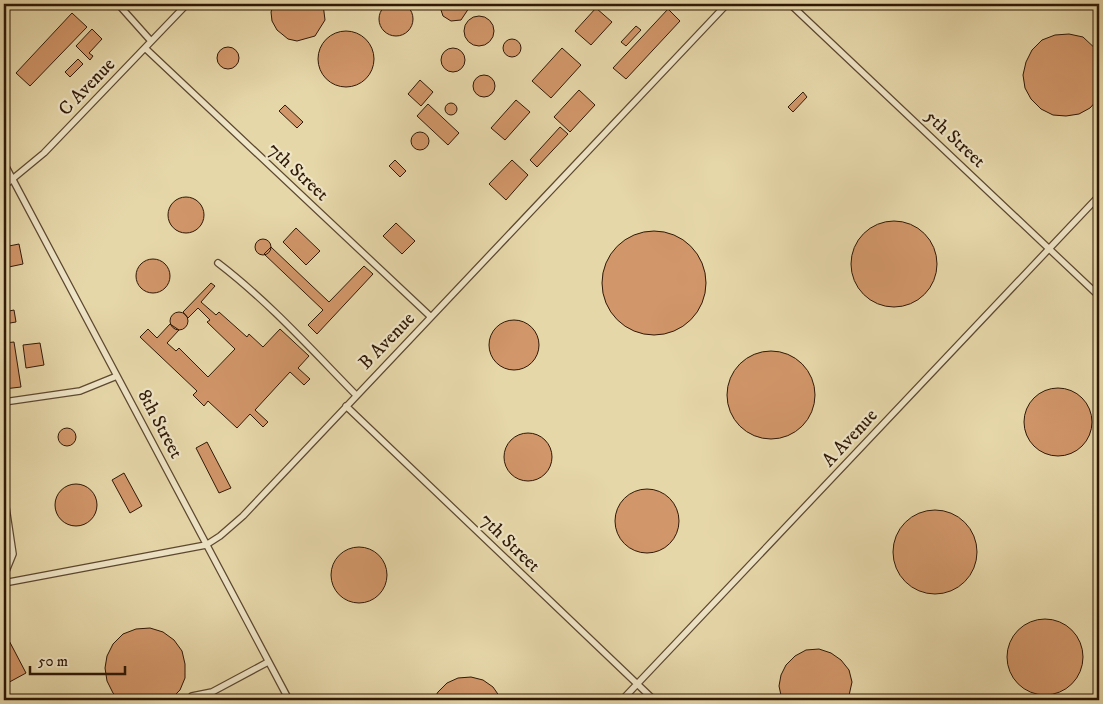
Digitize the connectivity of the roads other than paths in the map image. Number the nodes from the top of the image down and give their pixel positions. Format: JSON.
{"nodes":[{"id":1,"x":118,"y":4,"type":"edge"},
{"id":2,"x":187,"y":4,"type":"edge"},
{"id":3,"x":727,"y":4,"type":"edge"},
{"id":4,"x":790,"y":4,"type":"edge"},
{"id":5,"x":151,"y":41,"type":"junction"},
{"id":6,"x":146,"y":48,"type":"junction"},
{"id":7,"x":4,"y":162,"type":"edge"},
{"id":8,"x":13,"y":180,"type":"junction"},
{"id":9,"x":4,"y":186,"type":"edge"},
{"id":10,"x":1099,"y":196,"type":"edge"},
{"id":11,"x":1049,"y":249,"type":"junction"},
{"id":12,"x":218,"y":263,"type":"dead end"},
{"id":13,"x":1099,"y":296,"type":"edge"},
{"id":14,"x":431,"y":317,"type":"junction"},
{"id":15,"x":117,"y":376,"type":"junction"},
{"id":16,"x":356,"y":396,"type":"junction"},
{"id":17,"x":4,"y":402,"type":"edge"},
{"id":18,"x":346,"y":406,"type":"junction"},
{"id":19,"x":4,"y":494,"type":"edge"},
{"id":20,"x":206,"y":545,"type":"junction"},
{"id":21,"x":4,"y":576,"type":"edge"},
{"id":22,"x":4,"y":583,"type":"edge"},
{"id":23,"x":268,"y":662,"type":"junction"},
{"id":24,"x":637,"y":684,"type":"junction"},
{"id":25,"x":192,"y":696,"type":"dead end"},
{"id":26,"x":289,"y":700,"type":"edge"},
{"id":27,"x":622,"y":700,"type":"edge"},
{"id":28,"x":654,"y":700,"type":"edge"}],
"edges":[{"from":1,"to":5,"type":"lane"},
{"from":2,"to":5,"type":"lane","name":"C Avenue"},
{"from":3,"to":14,"type":"lane","name":"B Avenue"},
{"from":4,"to":11,"type":"lane","name":"5th Street"},
{"from":5,"to":6,"type":"lane","name":"C Avenue"},
{"from":6,"to":8,"type":"lane","name":"C Avenue"},
{"from":6,"to":14,"type":"lane","name":"7th Street"},
{"from":7,"to":8,"type":"lane","name":"8th Street"},
{"from":8,"to":9,"type":"lane","name":"C Avenue"},
{"from":8,"to":15,"type":"lane","name":"8th Street"},
{"from":10,"to":11,"type":"lane","name":"A Avenue"},
{"from":11,"to":13,"type":"lane","name":"5th Street"},
{"from":11,"to":24,"type":"lane","name":"A Avenue"},
{"from":12,"to":16,"type":"lane"},
{"from":14,"to":16,"type":"lane","name":"B Avenue"},
{"from":15,"to":17,"type":"lane"},
{"from":15,"to":20,"type":"lane","name":"8th Street"},
{"from":16,"to":18,"type":"lane","name":"B Avenue"},
{"from":18,"to":20,"type":"lane","name":"B Avenue"},
{"from":18,"to":24,"type":"lane","name":"7th Street"},
{"from":19,"to":21,"type":"lane"},
{"from":20,"to":22,"type":"lane","name":"B Avenue"},
{"from":20,"to":23,"type":"lane","name":"8th Street"},
{"from":23,"to":25,"type":"lane"},
{"from":23,"to":26,"type":"lane","name":"8th Street"},
{"from":24,"to":27,"type":"lane","name":"A Avenue"},
{"from":24,"to":28,"type":"lane","name":"7th Street"}]}
